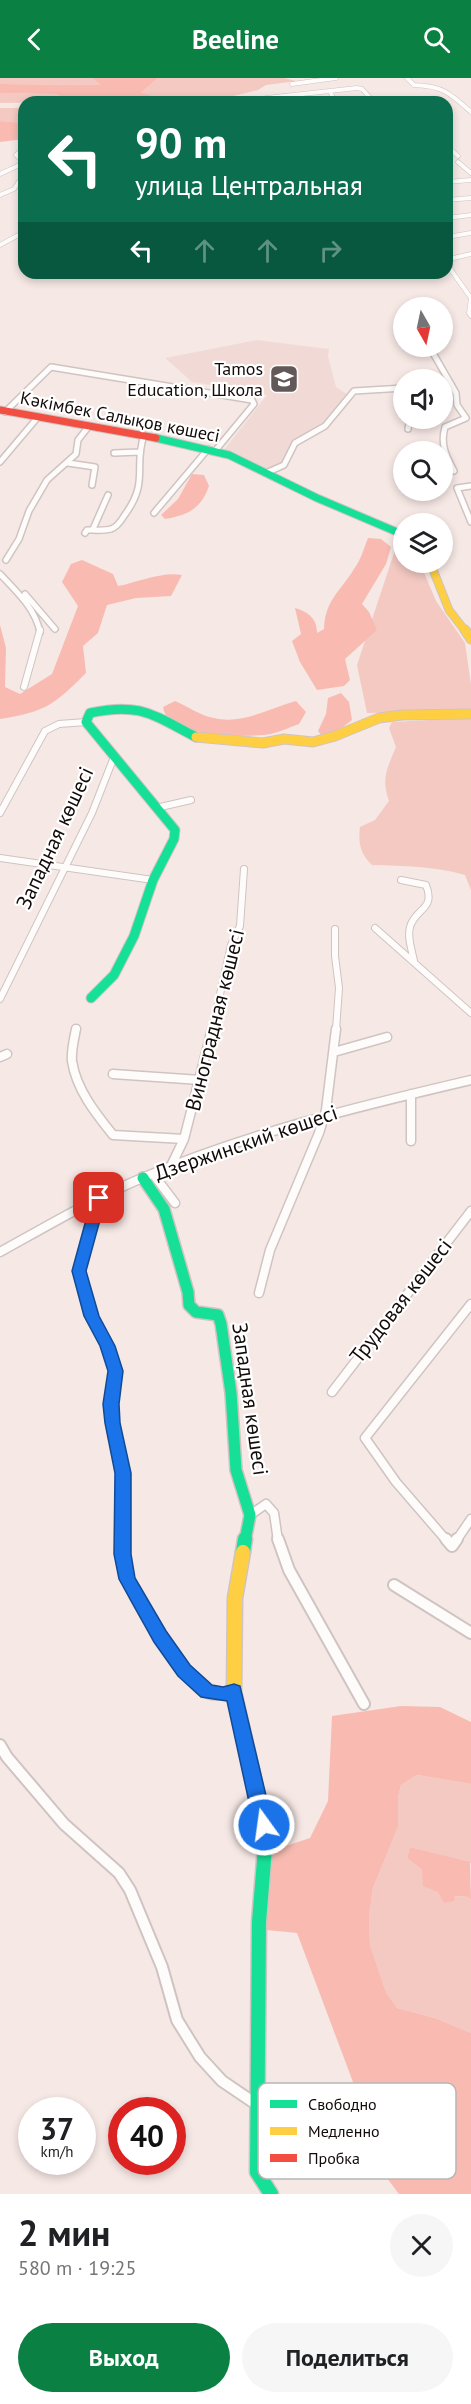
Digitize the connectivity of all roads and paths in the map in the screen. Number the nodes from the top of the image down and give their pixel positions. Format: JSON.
{"nodes":[{"id":1,"x":407,"y":78,"type":"edge"},
{"id":2,"x":339,"y":79,"type":"edge"},
{"id":3,"x":292,"y":84,"type":"dead end"},
{"id":4,"x":330,"y":91,"type":"junction"},
{"id":5,"x":299,"y":94,"type":"joint"},
{"id":6,"x":288,"y":96,"type":"edge"},
{"id":7,"x":332,"y":96,"type":"edge"},
{"id":8,"x":368,"y":96,"type":"edge"},
{"id":9,"x":453,"y":96,"type":"edge"},
{"id":10,"x":453,"y":96,"type":"edge"},
{"id":11,"x":471,"y":112,"type":"edge"},
{"id":12,"x":453,"y":151,"type":"edge"},
{"id":13,"x":458,"y":156,"type":"dead end"},
{"id":14,"x":458,"y":162,"type":"dead end"},
{"id":15,"x":18,"y":166,"type":"edge"},
{"id":16,"x":471,"y":173,"type":"edge"},
{"id":17,"x":0,"y":174,"type":"edge"},
{"id":18,"x":471,"y":180,"type":"edge"},
{"id":19,"x":453,"y":182,"type":"edge"},
{"id":20,"x":18,"y":183,"type":"edge"},
{"id":21,"x":0,"y":195,"type":"edge"},
{"id":22,"x":471,"y":198,"type":"edge"},
{"id":23,"x":453,"y":200,"type":"edge"},
{"id":24,"x":471,"y":215,"type":"edge"},
{"id":25,"x":453,"y":217,"type":"edge"},
{"id":26,"x":471,"y":233,"type":"edge"},
{"id":27,"x":18,"y":235,"type":"edge"},
{"id":28,"x":453,"y":236,"type":"edge"},
{"id":29,"x":1,"y":244,"type":"edge"},
{"id":30,"x":471,"y":254,"type":"edge"},
{"id":31,"x":453,"y":256,"type":"edge"},
{"id":32,"x":453,"y":272,"type":"edge"},
{"id":33,"x":471,"y":279,"type":"edge"},
{"id":34,"x":459,"y":280,"type":"junction"},
{"id":35,"x":471,"y":298,"type":"edge"},
{"id":36,"x":471,"y":315,"type":"edge"},
{"id":37,"x":453,"y":388,"type":"edge"},
{"id":38,"x":393,"y":389,"type":"edge"},
{"id":39,"x":3,"y":411,"type":"edge"},
{"id":40,"x":38,"y":417,"type":"junction"},
{"id":41,"x":469,"y":420,"type":"edge"},
{"id":42,"x":88,"y":426,"type":"junction"},
{"id":43,"x":144,"y":435,"type":"junction"},
{"id":44,"x":212,"y":450,"type":"junction"},
{"id":45,"x":139,"y":452,"type":"junction"},
{"id":46,"x":114,"y":453,"type":"dead end"},
{"id":47,"x":0,"y":462,"type":"edge"},
{"id":48,"x":68,"y":463,"type":"junction"},
{"id":49,"x":454,"y":471,"type":"dead end"},
{"id":50,"x":266,"y":474,"type":"junction"},
{"id":51,"x":92,"y":485,"type":"dead end"},
{"id":52,"x":471,"y":486,"type":"edge"},
{"id":53,"x":108,"y":495,"type":"dead end"},
{"id":54,"x":154,"y":513,"type":"dead end"},
{"id":55,"x":471,"y":522,"type":"edge"},
{"id":56,"x":93,"y":529,"type":"junction"},
{"id":57,"x":393,"y":530,"type":"edge"},
{"id":58,"x":85,"y":533,"type":"dead end"},
{"id":59,"x":6,"y":560,"type":"dead end"},
{"id":60,"x":434,"y":573,"type":"edge"},
{"id":61,"x":0,"y":574,"type":"edge"},
{"id":62,"x":13,"y":587,"type":"junction"},
{"id":63,"x":56,"y":629,"type":"dead end"},
{"id":64,"x":471,"y":639,"type":"edge"},
{"id":65,"x":24,"y":687,"type":"dead end"},
{"id":66,"x":471,"y":714,"type":"edge"},
{"id":67,"x":86,"y":722,"type":"junction"},
{"id":68,"x":114,"y":757,"type":"junction"},
{"id":69,"x":191,"y":800,"type":"dead end"},
{"id":70,"x":156,"y":808,"type":"junction"},
{"id":71,"x":0,"y":813,"type":"edge"},
{"id":72,"x":0,"y":858,"type":"edge"},
{"id":73,"x":65,"y":866,"type":"junction"},
{"id":74,"x":244,"y":870,"type":"dead end"},
{"id":75,"x":153,"y":880,"type":"junction"},
{"id":76,"x":401,"y":880,"type":"dead end"},
{"id":77,"x":375,"y":928,"type":"dead end"},
{"id":78,"x":335,"y":929,"type":"dead end"},
{"id":79,"x":414,"y":961,"type":"junction"},
{"id":80,"x":91,"y":998,"type":"dead end"},
{"id":81,"x":0,"y":999,"type":"edge"},
{"id":82,"x":471,"y":1013,"type":"edge"},
{"id":83,"x":76,"y":1028,"type":"dead end"},
{"id":84,"x":387,"y":1037,"type":"dead end"},
{"id":85,"x":334,"y":1052,"type":"junction"},
{"id":86,"x":113,"y":1074,"type":"dead end"},
{"id":87,"x":200,"y":1080,"type":"junction"},
{"id":88,"x":471,"y":1080,"type":"edge"},
{"id":89,"x":411,"y":1094,"type":"junction"},
{"id":90,"x":323,"y":1115,"type":"junction"},
{"id":91,"x":184,"y":1139,"type":"junction"},
{"id":92,"x":411,"y":1141,"type":"dead end"},
{"id":93,"x":171,"y":1167,"type":"junction"},
{"id":94,"x":148,"y":1176,"type":"junction"},
{"id":95,"x":99,"y":1198,"type":"junction"},
{"id":96,"x":176,"y":1203,"type":"dead end"},
{"id":97,"x":471,"y":1211,"type":"edge"},
{"id":98,"x":0,"y":1252,"type":"edge"},
{"id":99,"x":259,"y":1293,"type":"dead end"},
{"id":100,"x":471,"y":1304,"type":"edge"},
{"id":101,"x":332,"y":1392,"type":"dead end"},
{"id":102,"x":250,"y":1515,"type":"junction"},
{"id":103,"x":471,"y":1519,"type":"edge"},
{"id":104,"x":394,"y":1585,"type":"dead end"},
{"id":105,"x":471,"y":1633,"type":"edge"},
{"id":106,"x":234,"y":1692,"type":"junction"},
{"id":107,"x":364,"y":1704,"type":"dead end"},
{"id":108,"x":0,"y":1745,"type":"edge"},
{"id":109,"x":256,"y":2104,"type":"junction"},
{"id":110,"x":258,"y":2174,"type":"edge"},
{"id":111,"x":261,"y":2179,"type":"edge"},
{"id":112,"x":271,"y":2194,"type":"edge"}],
"edges":[{"from":1,"to":10,"type":"street"},
{"from":2,"to":3,"type":"street"},
{"from":4,"to":5,"type":"street"},
{"from":4,"to":7,"type":"street"},
{"from":4,"to":8,"type":"street"},
{"from":5,"to":6,"type":"street"},
{"from":9,"to":11,"type":"street"},
{"from":12,"to":13,"type":"street"},
{"from":14,"to":16,"type":"street"},
{"from":15,"to":17,"type":"street"},
{"from":18,"to":19,"type":"street"},
{"from":20,"to":21,"type":"street"},
{"from":22,"to":23,"type":"street"},
{"from":24,"to":25,"type":"street"},
{"from":26,"to":28,"type":"street"},
{"from":27,"to":29,"type":"street"},
{"from":30,"to":31,"type":"street"},
{"from":32,"to":34,"type":"street"},
{"from":33,"to":34,"type":"street"},
{"from":34,"to":35,"type":"street"},
{"from":35,"to":36,"type":"street"},
{"from":37,"to":41,"type":"street"},
{"from":38,"to":50,"type":"street"},
{"from":39,"to":40,"type":"street","name":"Кәкімбек Салықов көшесі"},
{"from":39,"to":44,"type":"street"},
{"from":40,"to":42,"type":"street","name":"Кәкімбек Салықов көшесі"},
{"from":40,"to":47,"type":"street"},
{"from":41,"to":49,"type":"street"},
{"from":42,"to":43,"type":"street","name":"Кәкімбек Салықов көшесі"},
{"from":42,"to":48,"type":"street"},
{"from":43,"to":44,"type":"street","name":"Кәкімбек Салықов көшесі"},
{"from":43,"to":45,"type":"street"},
{"from":44,"to":50,"type":"street","name":"Кәкімбек Салықов көшесі"},
{"from":44,"to":54,"type":"street"},
{"from":45,"to":46,"type":"street"},
{"from":45,"to":56,"type":"street"},
{"from":48,"to":51,"type":"street"},
{"from":48,"to":59,"type":"street"},
{"from":50,"to":57,"type":"street","name":"Кәкімбек Салықов көшесі"},
{"from":52,"to":55,"type":"street"},
{"from":53,"to":56,"type":"street"},
{"from":56,"to":58,"type":"street"},
{"from":60,"to":64,"type":"street"},
{"from":61,"to":62,"type":"street"},
{"from":62,"to":63,"type":"street"},
{"from":62,"to":65,"type":"street"},
{"from":66,"to":67,"type":"street"},
{"from":67,"to":68,"type":"street"},
{"from":67,"to":71,"type":"street"},
{"from":68,"to":70,"type":"street"},
{"from":68,"to":73,"type":"street","name":"Западная көшесі"},
{"from":69,"to":70,"type":"street"},
{"from":70,"to":75,"type":"street"},
{"from":72,"to":73,"type":"street"},
{"from":73,"to":75,"type":"street"},
{"from":73,"to":81,"type":"street","name":"Западная көшесі"},
{"from":74,"to":87,"type":"street","name":"Виноградная көшесі"},
{"from":75,"to":80,"type":"street"},
{"from":76,"to":79,"type":"street"},
{"from":77,"to":79,"type":"street"},
{"from":78,"to":85,"type":"street"},
{"from":79,"to":82,"type":"street"},
{"from":83,"to":91,"type":"street"},
{"from":84,"to":85,"type":"street"},
{"from":85,"to":90,"type":"street"},
{"from":86,"to":87,"type":"street"},
{"from":87,"to":91,"type":"street","name":"Виноградная көшесі"},
{"from":88,"to":89,"type":"street","name":"Дзержинский көшесі"},
{"from":89,"to":90,"type":"street","name":"Дзержинский көшесі"},
{"from":89,"to":92,"type":"street"},
{"from":90,"to":93,"type":"street","name":"Дзержинский көшесі"},
{"from":90,"to":99,"type":"street"},
{"from":91,"to":93,"type":"street","name":"Виноградная көшесі"},
{"from":93,"to":94,"type":"street","name":"Дзержинский көшесі"},
{"from":94,"to":95,"type":"street","name":"Дзержинский көшесі"},
{"from":94,"to":96,"type":"street"},
{"from":94,"to":102,"type":"street","name":"Западная көшесі"},
{"from":95,"to":98,"type":"street","name":"Дзержинский көшесі"},
{"from":95,"to":106,"type":"street"},
{"from":97,"to":101,"type":"street","name":"Трудовая көшесі"},
{"from":100,"to":103,"type":"street"},
{"from":102,"to":106,"type":"street","name":"Западная көшесі"},
{"from":102,"to":107,"type":"street"},
{"from":104,"to":105,"type":"street"},
{"from":106,"to":109,"type":"street","name":"Западная көшесі"},
{"from":108,"to":109,"type":"street"},
{"from":109,"to":110,"type":"street","name":"Западная көшесі"},
{"from":111,"to":112,"type":"street","name":"Западная көшесі"}]}
